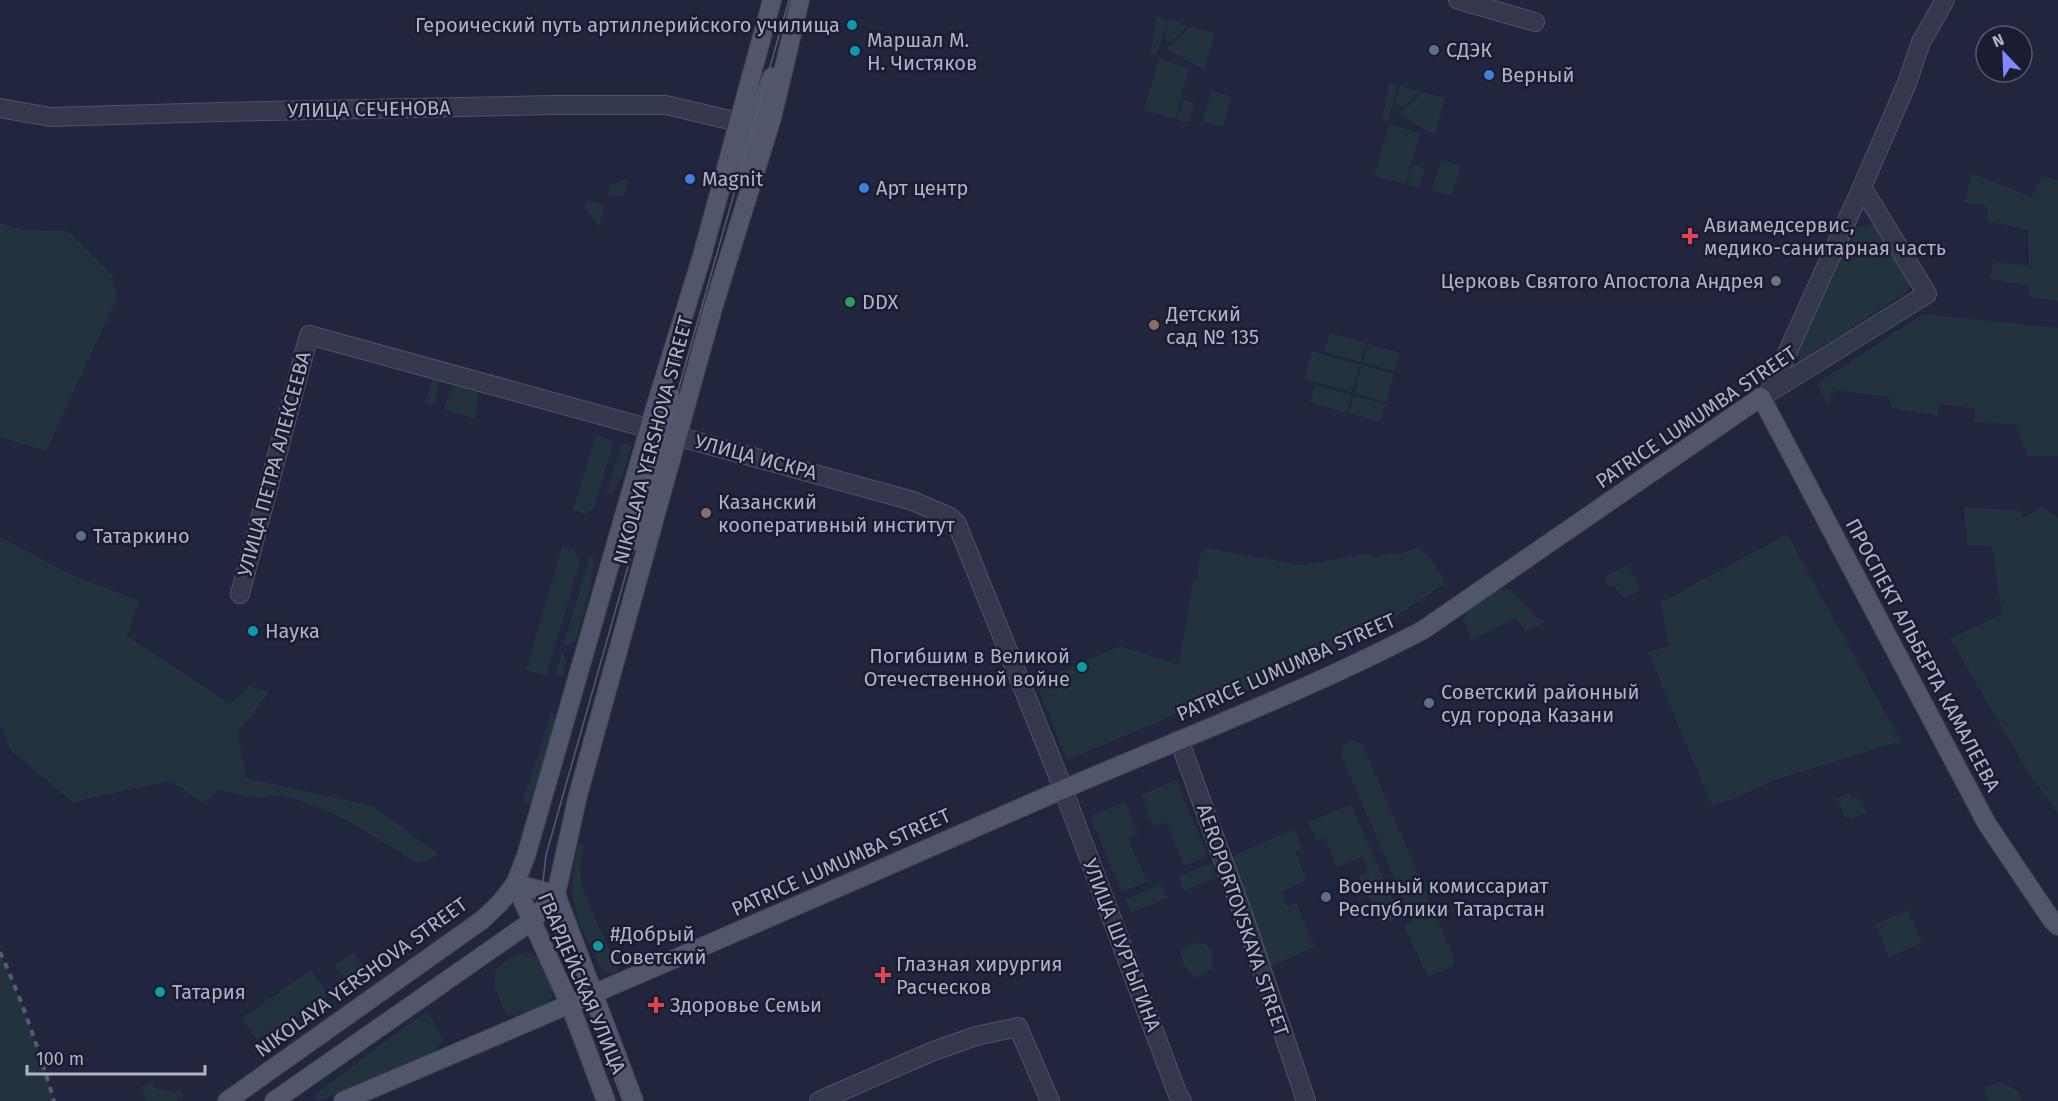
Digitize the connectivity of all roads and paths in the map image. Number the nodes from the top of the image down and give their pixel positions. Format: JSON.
{"nodes":[{"id":1,"x":773,"y":0,"type":"edge"},
{"id":2,"x":800,"y":0,"type":"edge"},
{"id":3,"x":1458,"y":0,"type":"edge"},
{"id":4,"x":1945,"y":0,"type":"edge"},
{"id":5,"x":1535,"y":22,"type":"dead end"},
{"id":6,"x":0,"y":108,"type":"edge"},
{"id":7,"x":738,"y":122,"type":"junction"},
{"id":8,"x":1862,"y":187,"type":"junction"},
{"id":9,"x":1847,"y":222,"type":"junction"},
{"id":10,"x":1884,"y":223,"type":"junction"},
{"id":11,"x":702,"y":256,"type":"junction"},
{"id":12,"x":309,"y":335,"type":"joint"},
{"id":13,"x":1766,"y":394,"type":"junction"},
{"id":14,"x":663,"y":432,"type":"junction"},
{"id":15,"x":240,"y":594,"type":"dead end"},
{"id":16,"x":1179,"y":740,"type":"junction"},
{"id":17,"x":1063,"y":789,"type":"junction"},
{"id":18,"x":515,"y":884,"type":"junction"},
{"id":19,"x":556,"y":894,"type":"junction"},
{"id":20,"x":532,"y":921,"type":"junction"},
{"id":21,"x":2058,"y":926,"type":"edge"},
{"id":22,"x":595,"y":994,"type":"junction"},
{"id":23,"x":570,"y":1005,"type":"junction"},
{"id":24,"x":226,"y":1101,"type":"edge"},
{"id":25,"x":274,"y":1101,"type":"edge"},
{"id":26,"x":343,"y":1101,"type":"edge"},
{"id":27,"x":606,"y":1101,"type":"edge"},
{"id":28,"x":634,"y":1101,"type":"edge"},
{"id":29,"x":819,"y":1101,"type":"edge"},
{"id":30,"x":1050,"y":1101,"type":"edge"},
{"id":31,"x":1182,"y":1101,"type":"edge"},
{"id":32,"x":1306,"y":1101,"type":"edge"}],
"edges":[{"from":1,"to":7,"type":"main road","name":"NIKOLAYA YERSHOVA STREET"},
{"from":1,"to":11,"type":"main road"},
{"from":2,"to":14,"type":"main road","name":"NIKOLAYA YERSHOVA STREET"},
{"from":3,"to":5,"type":"street"},
{"from":4,"to":8,"type":"street"},
{"from":6,"to":7,"type":"street","name":"УЛИЦА СЕЧЕНОВА"},
{"from":7,"to":11,"type":"main road","name":"NIKOLAYA YERSHOVA STREET"},
{"from":8,"to":9,"type":"street"},
{"from":8,"to":10,"type":"street","name":"PATRICE LUMUMBA STREET"},
{"from":9,"to":10,"type":"street"},
{"from":9,"to":13,"type":"street"},
{"from":10,"to":13,"type":"street","name":"PATRICE LUMUMBA STREET"},
{"from":11,"to":14,"type":"main road","name":"NIKOLAYA YERSHOVA STREET"},
{"from":12,"to":14,"type":"street","name":"УЛИЦА ИСКРА"},
{"from":12,"to":15,"type":"street","name":"УЛИЦА ПЕТРА АЛЕКСЕЕВА"},
{"from":13,"to":16,"type":"main road","name":"PATRICE LUMUMBA STREET"},
{"from":13,"to":21,"type":"main road","name":"ПРОСПЕКТ АЛЬБЕРТА КАМАЛЕЕВА"},
{"from":14,"to":17,"type":"street","name":"УЛИЦА ИСКРА"},
{"from":14,"to":18,"type":"main road","name":"NIKOLAYA YERSHOVA STREET"},
{"from":14,"to":19,"type":"main road","name":"NIKOLAYA YERSHOVA STREET"},
{"from":16,"to":17,"type":"main road","name":"PATRICE LUMUMBA STREET"},
{"from":16,"to":32,"type":"street","name":"AEROPORTOVSKAYA STREET"},
{"from":17,"to":22,"type":"main road","name":"PATRICE LUMUMBA STREET"},
{"from":17,"to":31,"type":"street","name":"УЛИЦА ШУРТЫГИНА"},
{"from":18,"to":19,"type":"main road"},
{"from":18,"to":20,"type":"main road","name":"ГВАРДЕЙСКАЯ УЛИЦА"},
{"from":18,"to":24,"type":"main road","name":"NIKOLAYA YERSHOVA STREET"},
{"from":19,"to":20,"type":"main road","name":"NIKOLAYA YERSHOVA STREET"},
{"from":19,"to":22,"type":"main road","name":"ГВАРДЕЙСКАЯ УЛИЦА"},
{"from":20,"to":23,"type":"main road","name":"ГВАРДЕЙСКАЯ УЛИЦА"},
{"from":20,"to":25,"type":"main road","name":"NIKOLAYA YERSHOVA STREET"},
{"from":22,"to":23,"type":"main road","name":"PATRICE LUMUMBA STREET"},
{"from":22,"to":28,"type":"main road","name":"ГВАРДЕЙСКАЯ УЛИЦА"},
{"from":23,"to":26,"type":"main road"},
{"from":23,"to":27,"type":"main road","name":"ГВАРДЕЙСКАЯ УЛИЦА"},
{"from":29,"to":30,"type":"street"}]}
